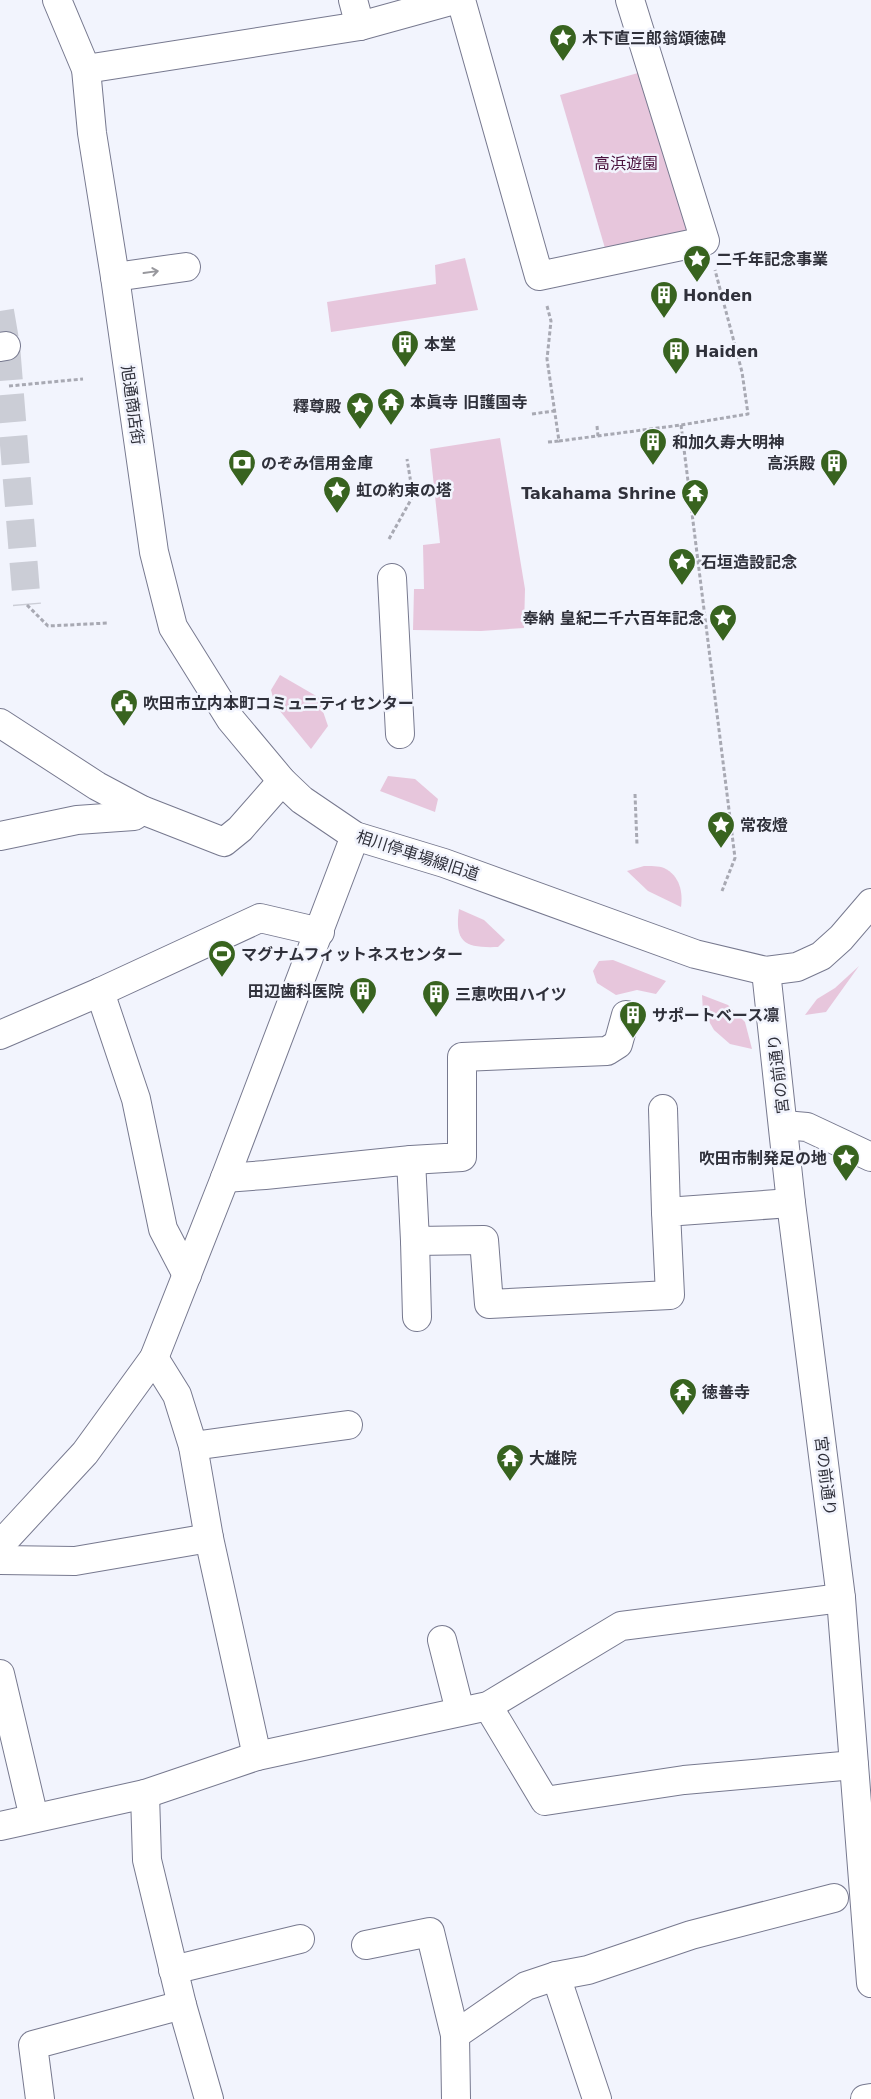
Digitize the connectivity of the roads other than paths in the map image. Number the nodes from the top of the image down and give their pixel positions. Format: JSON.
{"nodes":[{"id":1,"x":57,"y":0,"type":"edge"},
{"id":2,"x":454,"y":0,"type":"edge"},
{"id":3,"x":461,"y":0,"type":"edge"},
{"id":4,"x":630,"y":0,"type":"edge"},
{"id":5,"x":357,"y":13,"type":"edge"},
{"id":6,"x":86,"y":69,"type":"junction"},
{"id":7,"x":186,"y":267,"type":"dead end"},
{"id":8,"x":115,"y":277,"type":"junction"},
{"id":9,"x":392,"y":578,"type":"dead end"},
{"id":10,"x":0,"y":724,"type":"edge"},
{"id":11,"x":400,"y":734,"type":"dead end"},
{"id":12,"x":282,"y":781,"type":"junction"},
{"id":13,"x":142,"y":810,"type":"junction"},
{"id":14,"x":0,"y":836,"type":"edge"},
{"id":15,"x":355,"y":836,"type":"junction"},
{"id":16,"x":871,"y":903,"type":"edge"},
{"id":17,"x":320,"y":932,"type":"junction"},
{"id":18,"x":766,"y":971,"type":"junction"},
{"id":19,"x":100,"y":992,"type":"junction"},
{"id":20,"x":626,"y":1015,"type":"dead end"},
{"id":21,"x":0,"y":1035,"type":"edge"},
{"id":22,"x":662,"y":1109,"type":"dead end"},
{"id":23,"x":784,"y":1125,"type":"junction"},
{"id":24,"x":871,"y":1156,"type":"edge"},
{"id":25,"x":411,"y":1160,"type":"junction"},
{"id":26,"x":225,"y":1178,"type":"junction"},
{"id":27,"x":791,"y":1204,"type":"junction"},
{"id":28,"x":666,"y":1212,"type":"junction"},
{"id":29,"x":415,"y":1241,"type":"junction"},
{"id":30,"x":187,"y":1275,"type":"junction"},
{"id":31,"x":417,"y":1317,"type":"dead end"},
{"id":32,"x":154,"y":1358,"type":"junction"},
{"id":33,"x":348,"y":1425,"type":"dead end"},
{"id":34,"x":193,"y":1446,"type":"junction"},
{"id":35,"x":209,"y":1538,"type":"junction"},
{"id":36,"x":0,"y":1545,"type":"edge"},
{"id":37,"x":0,"y":1560,"type":"edge"},
{"id":38,"x":841,"y":1598,"type":"junction"},
{"id":39,"x":442,"y":1640,"type":"dead end"},
{"id":40,"x":0,"y":1674,"type":"edge"},
{"id":41,"x":488,"y":1706,"type":"junction"},
{"id":42,"x":460,"y":1712,"type":"junction"},
{"id":43,"x":257,"y":1756,"type":"junction"},
{"id":44,"x":854,"y":1765,"type":"junction"},
{"id":45,"x":145,"y":1794,"type":"junction"},
{"id":46,"x":34,"y":1818,"type":"junction"},
{"id":47,"x":0,"y":1826,"type":"edge"},
{"id":48,"x":865,"y":1844,"type":"edge"},
{"id":49,"x":834,"y":1898,"type":"dead end"},
{"id":50,"x":300,"y":1939,"type":"dead end"},
{"id":51,"x":366,"y":1945,"type":"dead end"},
{"id":52,"x":173,"y":1970,"type":"junction"},
{"id":53,"x":556,"y":1976,"type":"junction"},
{"id":54,"x":871,"y":1983,"type":"edge"},
{"id":55,"x":182,"y":2005,"type":"junction"},
{"id":56,"x":455,"y":2035,"type":"junction"},
{"id":57,"x":871,"y":2098,"type":"edge"},
{"id":58,"x":40,"y":2099,"type":"edge"},
{"id":59,"x":210,"y":2099,"type":"edge"},
{"id":60,"x":456,"y":2099,"type":"edge"},
{"id":61,"x":597,"y":2099,"type":"edge"},
{"id":62,"x":865,"y":2099,"type":"edge"}],
"edges":[{"from":1,"to":6,"type":"street","name":"旭通商店街"},
{"from":2,"to":5,"type":"street"},
{"from":3,"to":4,"type":"street"},
{"from":5,"to":6,"type":"street"},
{"from":6,"to":8,"type":"street","name":"旭通商店街"},
{"from":8,"to":7,"type":"street","one_way":true},
{"from":8,"to":12,"type":"street","name":"旭通商店街"},
{"from":9,"to":11,"type":"street"},
{"from":10,"to":13,"type":"street"},
{"from":12,"to":13,"type":"street"},
{"from":12,"to":15,"type":"street","name":"相川停車場線旧道"},
{"from":13,"to":14,"type":"street"},
{"from":15,"to":17,"type":"street"},
{"from":15,"to":18,"type":"street","name":"相川停車場線旧道"},
{"from":16,"to":18,"type":"street","name":"相川停車場線旧道"},
{"from":17,"to":19,"type":"street"},
{"from":17,"to":26,"type":"street"},
{"from":18,"to":23,"type":"street","name":"宮の前通り"},
{"from":19,"to":21,"type":"street"},
{"from":19,"to":30,"type":"street"},
{"from":20,"to":25,"type":"street"},
{"from":22,"to":28,"type":"street"},
{"from":23,"to":24,"type":"street"},
{"from":23,"to":27,"type":"street","name":"宮の前通り"},
{"from":25,"to":26,"type":"street"},
{"from":25,"to":29,"type":"street"},
{"from":26,"to":30,"type":"street"},
{"from":27,"to":28,"type":"street"},
{"from":27,"to":38,"type":"street","name":"宮の前通り"},
{"from":28,"to":29,"type":"street"},
{"from":29,"to":31,"type":"street"},
{"from":30,"to":32,"type":"street"},
{"from":32,"to":34,"type":"street"},
{"from":32,"to":36,"type":"street"},
{"from":33,"to":34,"type":"street"},
{"from":34,"to":35,"type":"street"},
{"from":35,"to":37,"type":"street"},
{"from":35,"to":43,"type":"street"},
{"from":38,"to":41,"type":"street"},
{"from":38,"to":44,"type":"street","name":"宮の前通り"},
{"from":39,"to":42,"type":"street"},
{"from":40,"to":46,"type":"street"},
{"from":41,"to":42,"type":"street"},
{"from":41,"to":44,"type":"street"},
{"from":42,"to":43,"type":"street"},
{"from":43,"to":45,"type":"street"},
{"from":44,"to":48,"type":"street","name":"宮の前通り"},
{"from":45,"to":46,"type":"street"},
{"from":45,"to":52,"type":"street"},
{"from":46,"to":47,"type":"street"},
{"from":48,"to":54,"type":"street","name":"宮の前通り"},
{"from":49,"to":53,"type":"street"},
{"from":50,"to":52,"type":"street"},
{"from":51,"to":56,"type":"street"},
{"from":52,"to":55,"type":"street"},
{"from":53,"to":56,"type":"street"},
{"from":53,"to":61,"type":"street"},
{"from":55,"to":58,"type":"street"},
{"from":55,"to":59,"type":"street"},
{"from":56,"to":60,"type":"street"},
{"from":57,"to":62,"type":"street"}]}
